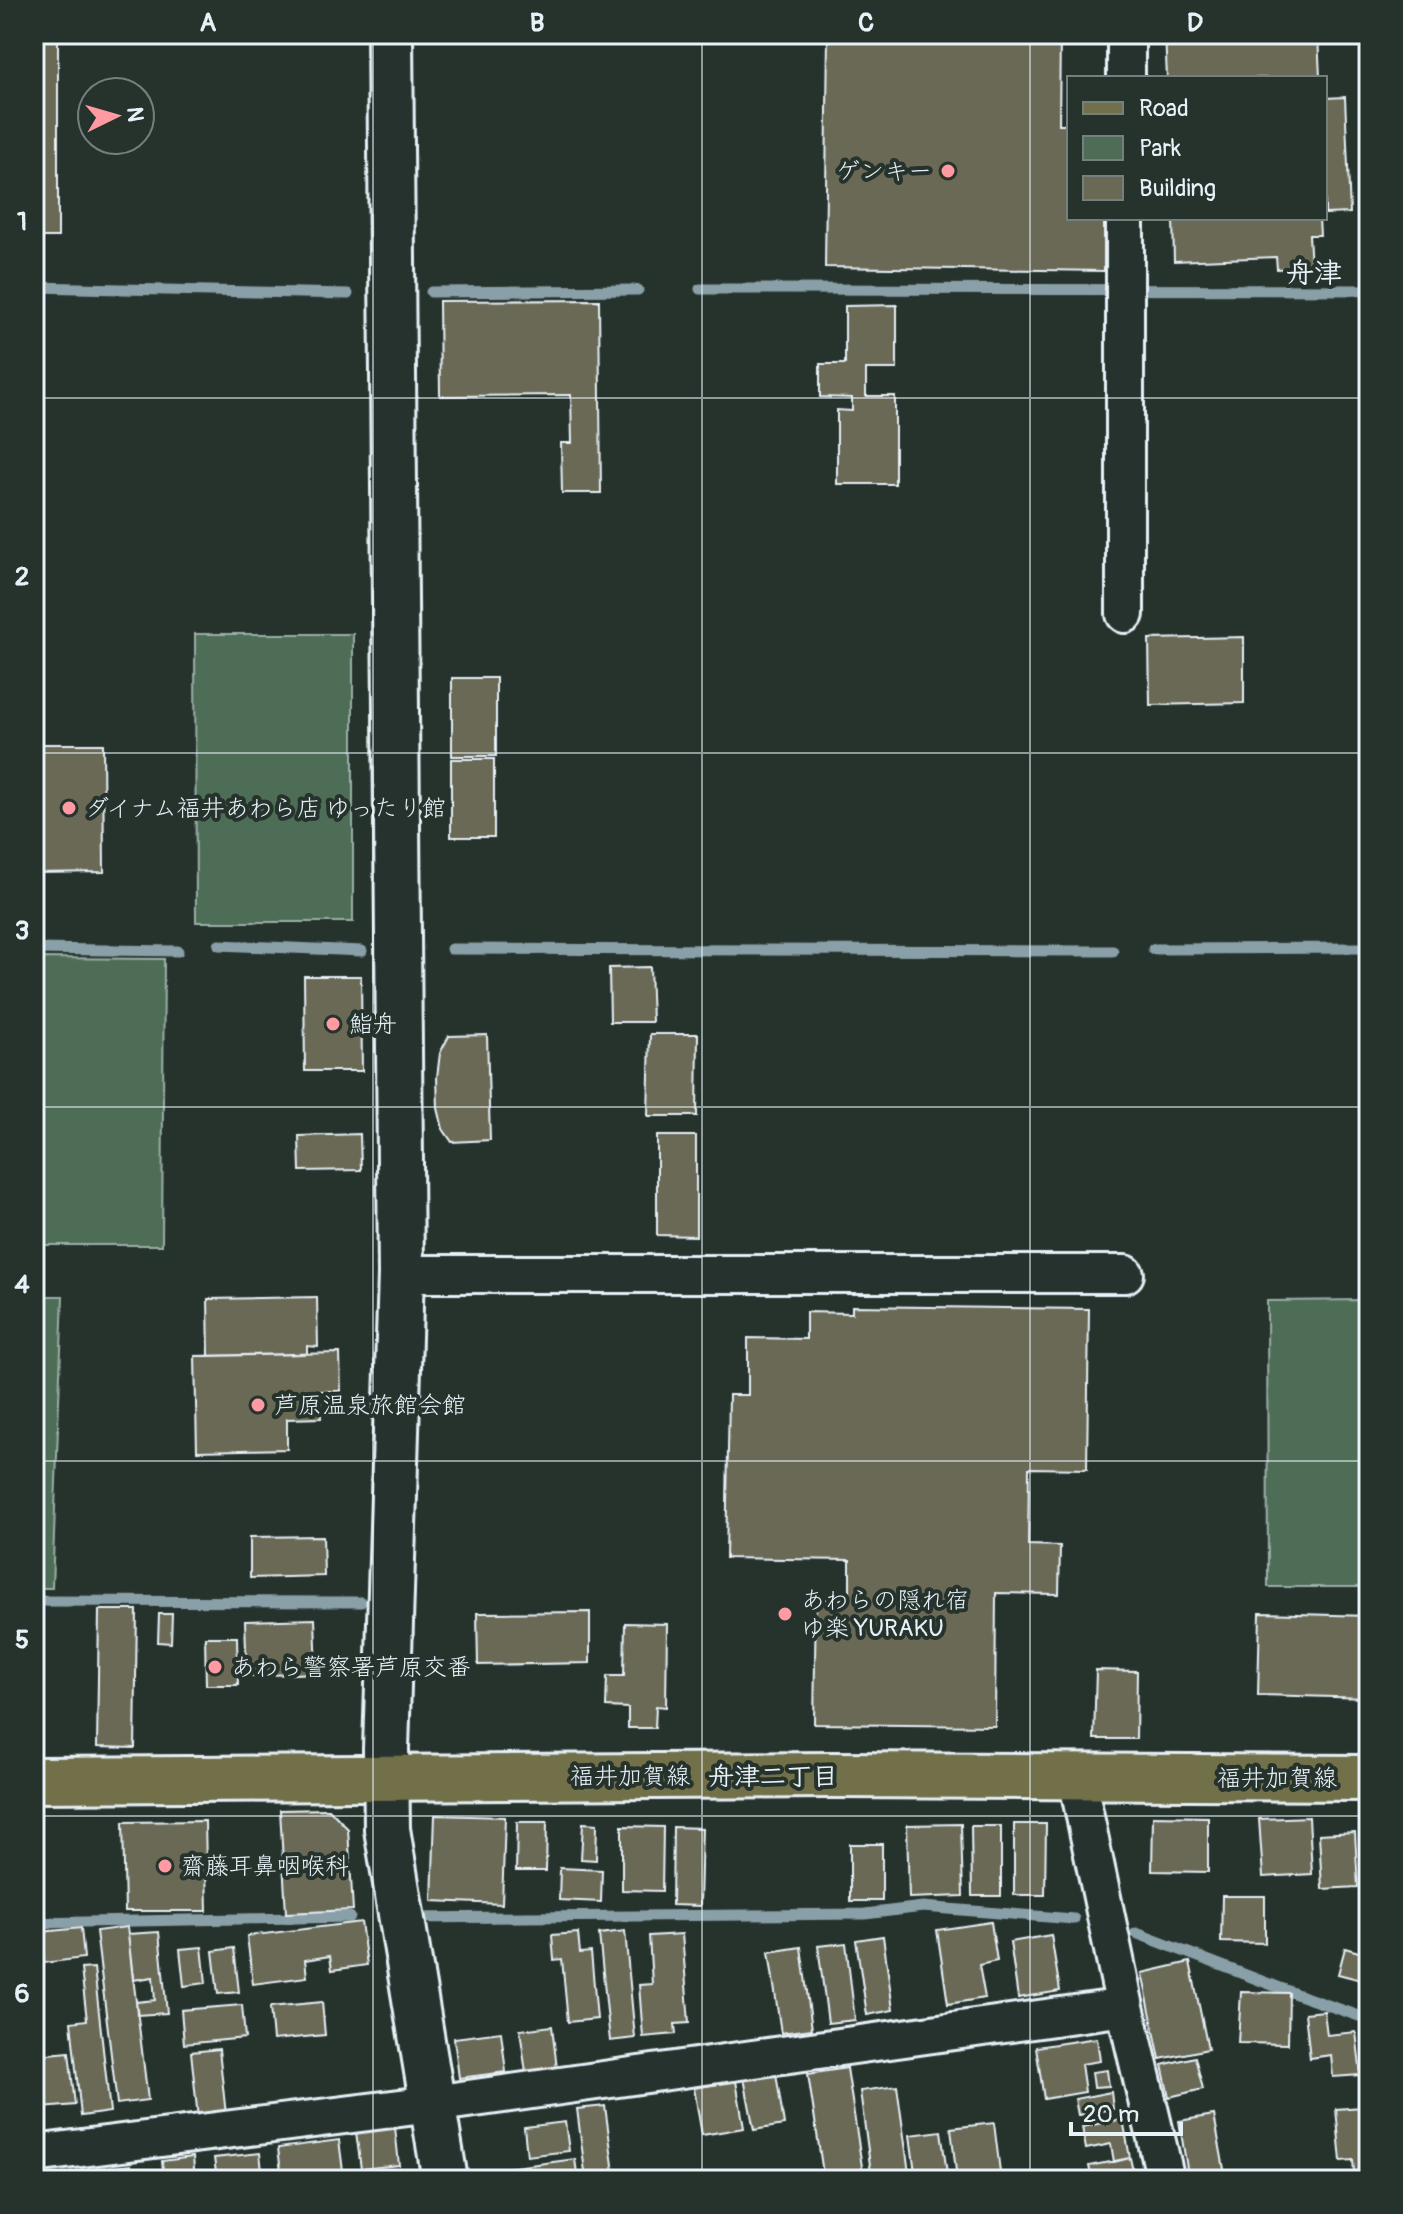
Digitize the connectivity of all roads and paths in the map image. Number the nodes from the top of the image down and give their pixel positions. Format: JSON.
{"nodes":[{"id":1,"x":390,"y":34,"type":"edge"},
{"id":2,"x":1126,"y":34,"type":"edge"},
{"id":3,"x":1126,"y":76,"type":"edge"},
{"id":4,"x":1125,"y":220,"type":"edge"},
{"id":5,"x":1125,"y":614,"type":"dead end"},
{"id":6,"x":401,"y":1274,"type":"junction"},
{"id":7,"x":1125,"y":1274,"type":"dead end"},
{"id":8,"x":387,"y":1778,"type":"junction"},
{"id":9,"x":1077,"y":1778,"type":"junction"},
{"id":10,"x":1369,"y":1778,"type":"edge"},
{"id":11,"x":34,"y":1780,"type":"edge"},
{"id":12,"x":1125,"y":2007,"type":"junction"},
{"id":13,"x":432,"y":2104,"type":"junction"},
{"id":14,"x":34,"y":2154,"type":"edge"},
{"id":15,"x":445,"y":2180,"type":"edge"},
{"id":16,"x":1166,"y":2180,"type":"edge"}],
"edges":[{"from":1,"to":6,"type":"street"},
{"from":2,"to":3,"type":"street"},
{"from":4,"to":5,"type":"street"},
{"from":6,"to":7,"type":"street"},
{"from":6,"to":8,"type":"street"},
{"from":8,"to":9,"type":"main road","name":"福井加賀線"},
{"from":8,"to":11,"type":"main road","name":"福井加賀線"},
{"from":8,"to":13,"type":"street"},
{"from":9,"to":10,"type":"main road","name":"福井加賀線"},
{"from":9,"to":12,"type":"street"},
{"from":12,"to":13,"type":"street"},
{"from":12,"to":16,"type":"street"},
{"from":13,"to":14,"type":"street"},
{"from":13,"to":15,"type":"street"}]}
